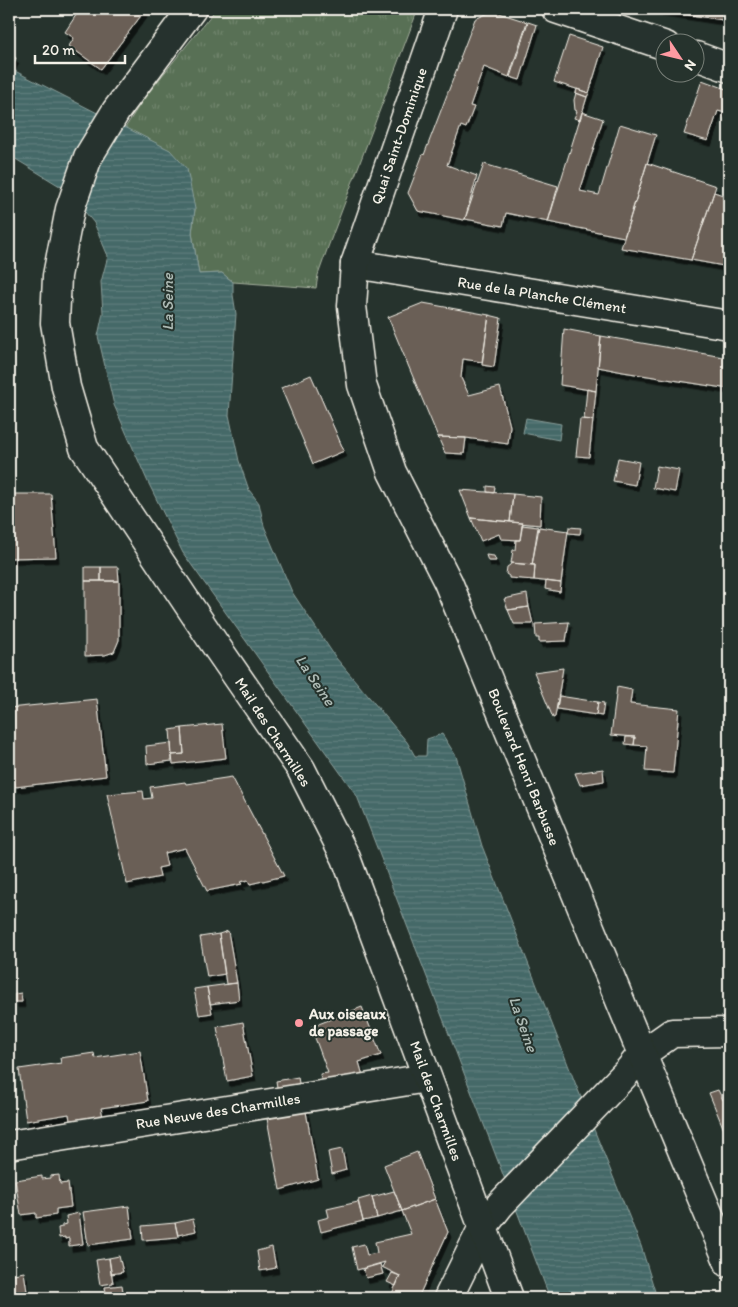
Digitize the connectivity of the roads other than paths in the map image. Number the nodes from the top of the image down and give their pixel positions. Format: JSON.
{"nodes":[{"id":1,"x":192,"y":9,"type":"edge"},
{"id":2,"x":443,"y":9,"type":"edge"},
{"id":3,"x":556,"y":9,"type":"edge"},
{"id":4,"x":656,"y":43,"type":"edge"},
{"id":5,"x":706,"y":60,"type":"edge"},
{"id":6,"x":729,"y":68,"type":"edge"},
{"id":7,"x":355,"y":264,"type":"junction"},
{"id":8,"x":729,"y":324,"type":"edge"},
{"id":9,"x":729,"y":1032,"type":"edge"},
{"id":10,"x":636,"y":1062,"type":"junction"},
{"id":11,"x":427,"y":1078,"type":"junction"},
{"id":12,"x":9,"y":1145,"type":"edge"},
{"id":13,"x":483,"y":1227,"type":"junction"},
{"id":14,"x":729,"y":1263,"type":"edge"},
{"id":15,"x":448,"y":1298,"type":"edge"},
{"id":16,"x":509,"y":1298,"type":"edge"}],
"edges":[{"from":1,"to":11,"type":"main road","name":"Mail des Charmilles"},
{"from":2,"to":7,"type":"main road","name":"Quai Saint-Dominique"},
{"from":3,"to":4,"type":"main road"},
{"from":5,"to":6,"type":"main road"},
{"from":7,"to":8,"type":"main road","name":"Rue de la Planche Clément"},
{"from":7,"to":10,"type":"main road","name":"Boulevard Henri Barbusse"},
{"from":9,"to":10,"type":"main road"},
{"from":10,"to":13,"type":"main road"},
{"from":10,"to":14,"type":"main road","name":"Boulevard Henri Barbusse"},
{"from":11,"to":12,"type":"main road","name":"Rue Neuve des Charmilles"},
{"from":11,"to":13,"type":"main road","name":"Mail des Charmilles"},
{"from":13,"to":15,"type":"main road"},
{"from":13,"to":16,"type":"main road","name":"Mail des Charmilles"}]}
